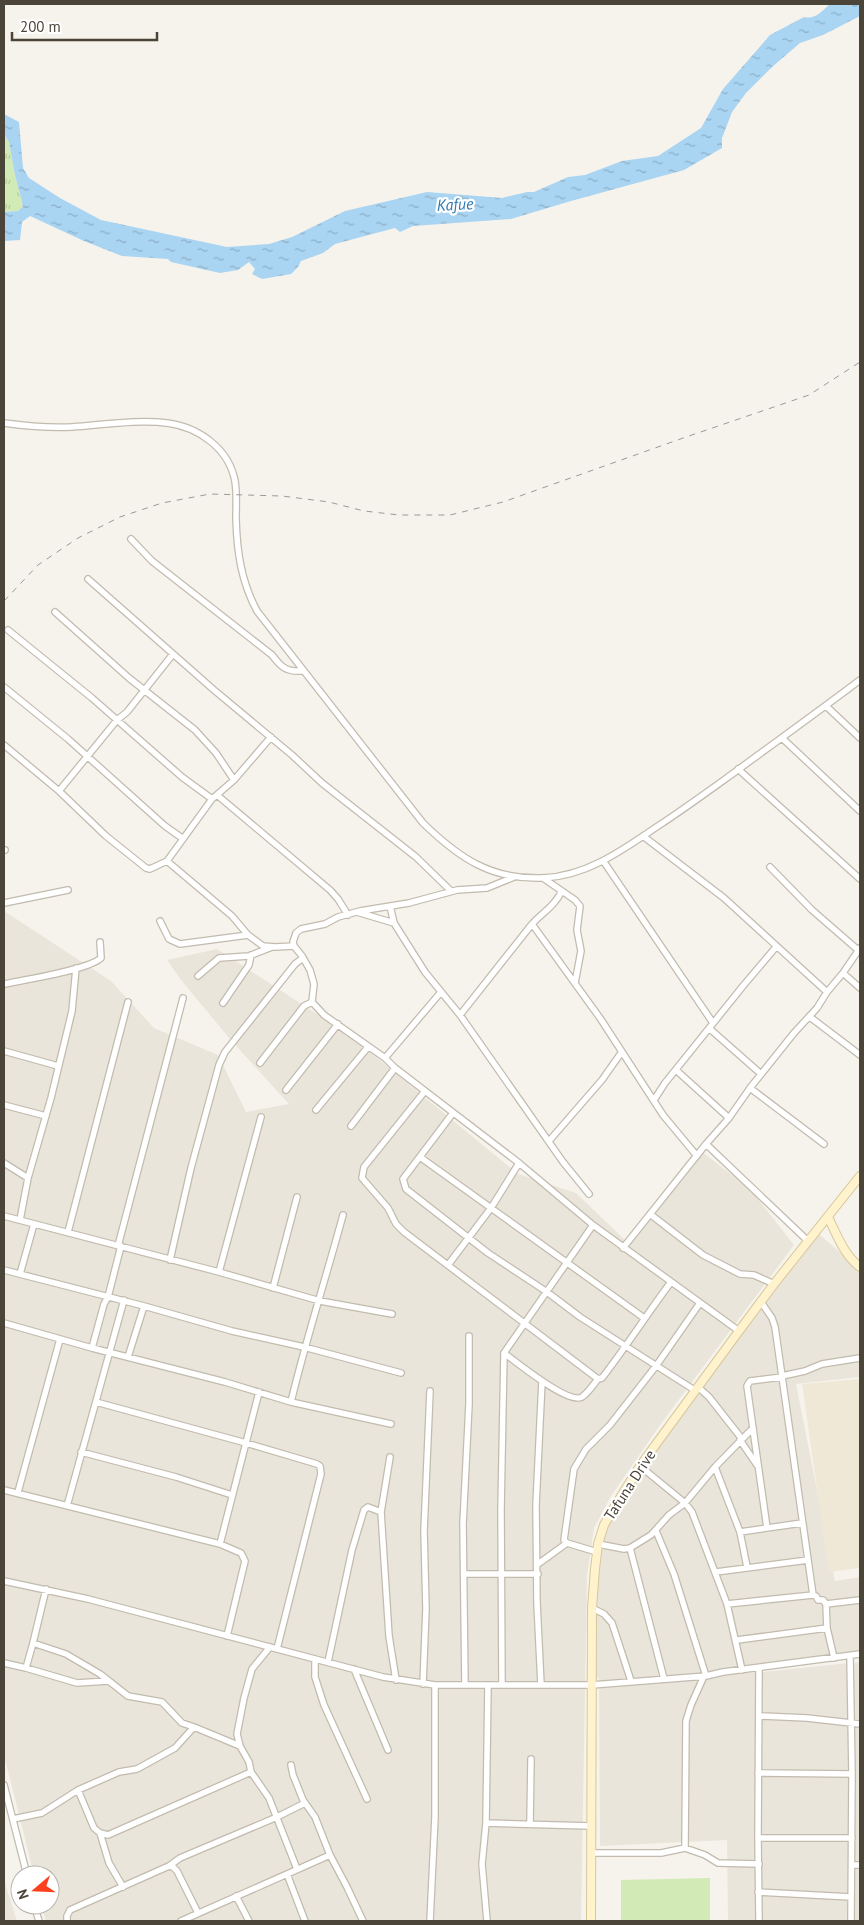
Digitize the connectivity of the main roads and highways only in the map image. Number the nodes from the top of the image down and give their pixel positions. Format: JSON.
{"nodes":[{"id":1,"x":860,"y":1176,"type":"edge"},
{"id":2,"x":828,"y":1217,"type":"junction"},
{"id":3,"x":860,"y":1267,"type":"edge"},
{"id":4,"x":591,"y":1921,"type":"edge"}],
"edges":[{"from":1,"to":2,"type":"main road","name":"Tafuna Drive"},
{"from":2,"to":3,"type":"main road"},
{"from":2,"to":4,"type":"main road","name":"Tafuna Drive"}]}
